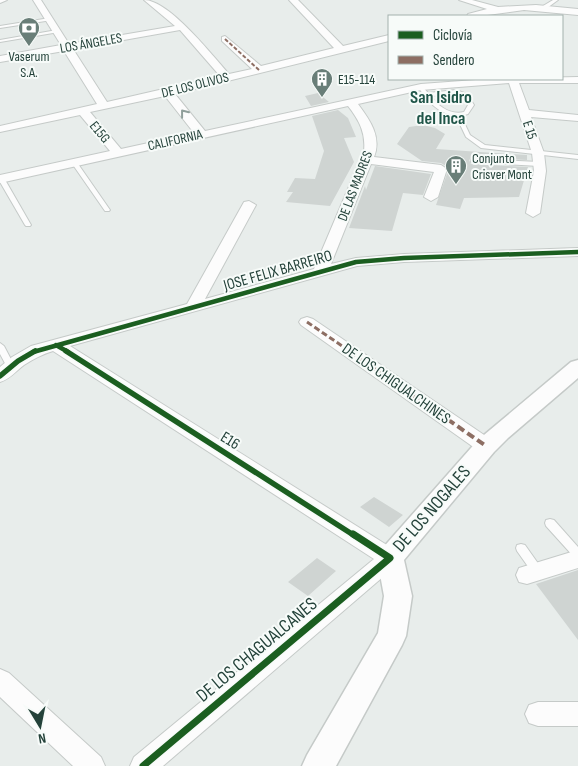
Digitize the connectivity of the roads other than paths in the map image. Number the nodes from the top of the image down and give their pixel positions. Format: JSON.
{"nodes":[{"id":1,"x":37,"y":0,"type":"edge"},
{"id":2,"x":148,"y":0,"type":"edge"},
{"id":3,"x":293,"y":0,"type":"edge"},
{"id":4,"x":463,"y":0,"type":"edge"},
{"id":5,"x":556,"y":0,"type":"edge"},
{"id":6,"x":545,"y":7,"type":"junction"},
{"id":7,"x":496,"y":10,"type":"junction"},
{"id":8,"x":578,"y":12,"type":"edge"},
{"id":9,"x":475,"y":15,"type":"edge"},
{"id":10,"x":50,"y":19,"type":"junction"},
{"id":11,"x":0,"y":27,"type":"edge"},
{"id":12,"x":182,"y":27,"type":"junction"},
{"id":13,"x":57,"y":31,"type":"junction"},
{"id":14,"x":388,"y":38,"type":"edge"},
{"id":15,"x":225,"y":39,"type":"dead end"},
{"id":16,"x":0,"y":41,"type":"edge"},
{"id":17,"x":68,"y":47,"type":"junction"},
{"id":18,"x":341,"y":50,"type":"junction"},
{"id":19,"x":0,"y":59,"type":"edge"},
{"id":20,"x":259,"y":70,"type":"junction"},
{"id":21,"x":226,"y":78,"type":"junction"},
{"id":22,"x":506,"y":80,"type":"edge"},
{"id":23,"x":513,"y":80,"type":"edge"},
{"id":24,"x":563,"y":80,"type":"edge"},
{"id":25,"x":578,"y":80,"type":"edge"},
{"id":26,"x":424,"y":91,"type":"junction"},
{"id":27,"x":168,"y":92,"type":"junction"},
{"id":28,"x":351,"y":102,"type":"junction"},
{"id":29,"x":104,"y":106,"type":"junction"},
{"id":30,"x":83,"y":111,"type":"junction"},
{"id":31,"x":525,"y":113,"type":"junction"},
{"id":32,"x":458,"y":115,"type":"junction"},
{"id":33,"x":578,"y":118,"type":"edge"},
{"id":34,"x":0,"y":129,"type":"edge"},
{"id":35,"x":201,"y":134,"type":"junction"},
{"id":36,"x":118,"y":153,"type":"junction"},
{"id":37,"x":578,"y":157,"type":"edge"},
{"id":38,"x":538,"y":159,"type":"junction"},
{"id":39,"x":368,"y":160,"type":"junction"},
{"id":40,"x":473,"y":161,"type":"dead end"},
{"id":41,"x":74,"y":162,"type":"junction"},
{"id":42,"x":1,"y":179,"type":"edge"},
{"id":43,"x":431,"y":196,"type":"dead end"},
{"id":44,"x":249,"y":205,"type":"dead end"},
{"id":45,"x":107,"y":210,"type":"dead end"},
{"id":46,"x":533,"y":213,"type":"dead end"},
{"id":47,"x":28,"y":225,"type":"dead end"},
{"id":48,"x":578,"y":252,"type":"edge"},
{"id":49,"x":320,"y":273,"type":"junction"},
{"id":50,"x":193,"y":308,"type":"junction"},
{"id":51,"x":307,"y":322,"type":"dead end"},
{"id":52,"x":56,"y":345,"type":"junction"},
{"id":53,"x":0,"y":346,"type":"edge"},
{"id":54,"x":578,"y":367,"type":"edge"},
{"id":55,"x":5,"y":371,"type":"edge"},
{"id":56,"x":486,"y":446,"type":"junction"},
{"id":57,"x":550,"y":523,"type":"dead end"},
{"id":58,"x":521,"y":548,"type":"dead end"},
{"id":59,"x":578,"y":554,"type":"edge"},
{"id":60,"x":390,"y":558,"type":"junction"},
{"id":61,"x":578,"y":559,"type":"edge"},
{"id":62,"x":532,"y":573,"type":"joint"},
{"id":63,"x":0,"y":681,"type":"edge"},
{"id":64,"x":538,"y":714,"type":"dead end"},
{"id":65,"x":578,"y":714,"type":"edge"},
{"id":66,"x":92,"y":766,"type":"edge"},
{"id":67,"x":143,"y":766,"type":"edge"},
{"id":68,"x":318,"y":766,"type":"edge"}],
"edges":[{"from":1,"to":10,"type":"street"},
{"from":2,"to":12,"type":"street"},
{"from":3,"to":18,"type":"street"},
{"from":4,"to":7,"type":"street"},
{"from":5,"to":6,"type":"lane"},
{"from":6,"to":7,"type":"street"},
{"from":6,"to":8,"type":"street"},
{"from":7,"to":9,"type":"street"},
{"from":10,"to":11,"type":"lane"},
{"from":10,"to":13,"type":"street"},
{"from":12,"to":17,"type":"street","name":"LOS ÁNGELES"},
{"from":12,"to":21,"type":"street"},
{"from":13,"to":16,"type":"lane"},
{"from":13,"to":17,"type":"street"},
{"from":14,"to":18,"type":"street","name":"DE LOS OLIVOS"},
{"from":15,"to":20,"type":"street"},
{"from":17,"to":19,"type":"street","name":"LOS ÁNGELES"},
{"from":17,"to":29,"type":"street"},
{"from":18,"to":20,"type":"street","name":"DE LOS OLIVOS"},
{"from":20,"to":21,"type":"street","name":"DE LOS OLIVOS"},
{"from":21,"to":27,"type":"street","name":"DE LOS OLIVOS"},
{"from":22,"to":26,"type":"street","name":"CALIFORNIA"},
{"from":23,"to":31,"type":"street","name":"E 15"},
{"from":24,"to":25,"type":"street","name":"CALIFORNIA"},
{"from":26,"to":28,"type":"street","name":"CALIFORNIA"},
{"from":26,"to":32,"type":"lane"},
{"from":26,"to":32,"type":"lane"},
{"from":27,"to":29,"type":"street","name":"DE LOS OLIVOS"},
{"from":35,"to":27,"type":"street","one_way":true},
{"from":28,"to":35,"type":"street","name":"CALIFORNIA"},
{"from":28,"to":39,"type":"street","name":"DE LAS MADRES"},
{"from":29,"to":30,"type":"street","name":"DE LOS OLIVOS"},
{"from":30,"to":34,"type":"street","name":"DE LOS OLIVOS"},
{"from":30,"to":36,"type":"street","name":"E15G"},
{"from":31,"to":33,"type":"street"},
{"from":31,"to":38,"type":"street","name":"E 15"},
{"from":32,"to":38,"type":"lane"},
{"from":35,"to":36,"type":"street","name":"CALIFORNIA"},
{"from":36,"to":41,"type":"street","name":"CALIFORNIA"},
{"from":37,"to":38,"type":"lane"},
{"from":38,"to":40,"type":"lane"},
{"from":38,"to":46,"type":"street","name":"E 15"},
{"from":39,"to":43,"type":"street"},
{"from":39,"to":49,"type":"street","name":"DE LAS MADRES"},
{"from":41,"to":42,"type":"street","name":"CALIFORNIA"},
{"from":41,"to":45,"type":"lane"},
{"from":42,"to":47,"type":"lane"},
{"from":44,"to":50,"type":"street"},
{"from":48,"to":49,"type":"street","name":"JOSE FELIX BARREIRO"},
{"from":49,"to":50,"type":"street","name":"JOSE FELIX BARREIRO"},
{"from":50,"to":52,"type":"street","name":"JOSE FELIX BARREIRO"},
{"from":51,"to":56,"type":"street","name":"DE LOS CHIGUALCHINES"},
{"from":52,"to":55,"type":"street","name":"JOSE FELIX BARREIRO"},
{"from":52,"to":60,"type":"street","name":"E16"},
{"from":53,"to":55,"type":"lane"},
{"from":54,"to":56,"type":"street","name":"DE LOS NOGALES"},
{"from":56,"to":60,"type":"street","name":"DE LOS NOGALES"},
{"from":57,"to":59,"type":"lane"},
{"from":58,"to":62,"type":"lane"},
{"from":60,"to":67,"type":"street","name":"DE LOS CHAGUALCANES"},
{"from":60,"to":68,"type":"street","name":"DE LOS NOGALES"},
{"from":61,"to":62,"type":"street"},
{"from":63,"to":66,"type":"street"},
{"from":64,"to":65,"type":"street"}]}
